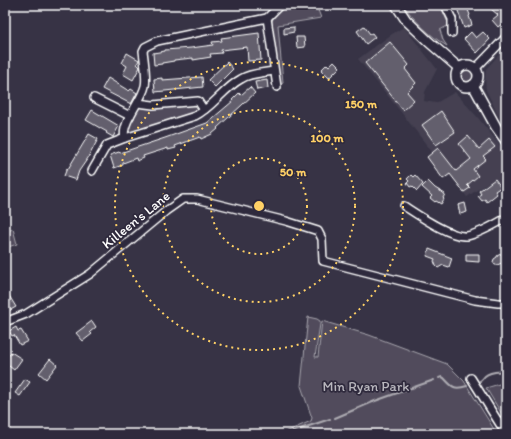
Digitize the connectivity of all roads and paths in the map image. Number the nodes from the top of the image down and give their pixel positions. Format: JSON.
{"nodes":[{"id":1,"x":280,"y":5,"type":"edge"},
{"id":2,"x":396,"y":5,"type":"edge"},
{"id":3,"x":445,"y":5,"type":"edge"},
{"id":4,"x":267,"y":18,"type":"junction"},
{"id":5,"x":452,"y":33,"type":"dead end"},
{"id":6,"x":506,"y":37,"type":"edge"},
{"id":7,"x":459,"y":68,"type":"junction"},
{"id":8,"x":476,"y":68,"type":"junction"},
{"id":9,"x":274,"y":71,"type":"junction"},
{"id":10,"x":474,"y":85,"type":"junction"},
{"id":11,"x":277,"y":87,"type":"dead end"},
{"id":12,"x":94,"y":98,"type":"dead end"},
{"id":13,"x":138,"y":102,"type":"junction"},
{"id":14,"x":205,"y":109,"type":"junction"},
{"id":15,"x":130,"y":116,"type":"junction"},
{"id":16,"x":125,"y":138,"type":"junction"},
{"id":17,"x":506,"y":141,"type":"edge"},
{"id":18,"x":92,"y":171,"type":"dead end"},
{"id":19,"x":404,"y":206,"type":"dead end"},
{"id":20,"x":506,"y":218,"type":"edge"},
{"id":21,"x":506,"y":303,"type":"edge"},
{"id":22,"x":5,"y":322,"type":"edge"},
{"id":23,"x":471,"y":378,"type":"dead end"},
{"id":24,"x":506,"y":434,"type":"edge"}],
"edges":[{"from":1,"to":4,"type":"street"},
{"from":2,"to":7,"type":"main road"},
{"from":3,"to":5,"type":"street"},
{"from":4,"to":9,"type":"street"},
{"from":4,"to":13,"type":"street"},
{"from":6,"to":8,"type":"street"},
{"from":7,"to":8,"type":"main road"},
{"from":7,"to":10,"type":"main road"},
{"from":8,"to":10,"type":"main road"},
{"from":9,"to":11,"type":"street"},
{"from":9,"to":14,"type":"street"},
{"from":10,"to":17,"type":"main road"},
{"from":12,"to":15,"type":"street"},
{"from":13,"to":14,"type":"street"},
{"from":13,"to":15,"type":"street"},
{"from":14,"to":16,"type":"street"},
{"from":15,"to":16,"type":"street"},
{"from":16,"to":18,"type":"street"},
{"from":19,"to":20,"type":"street"},
{"from":21,"to":22,"type":"street","name":"Killeen's Lane"},
{"from":23,"to":24,"type":"street"}]}
